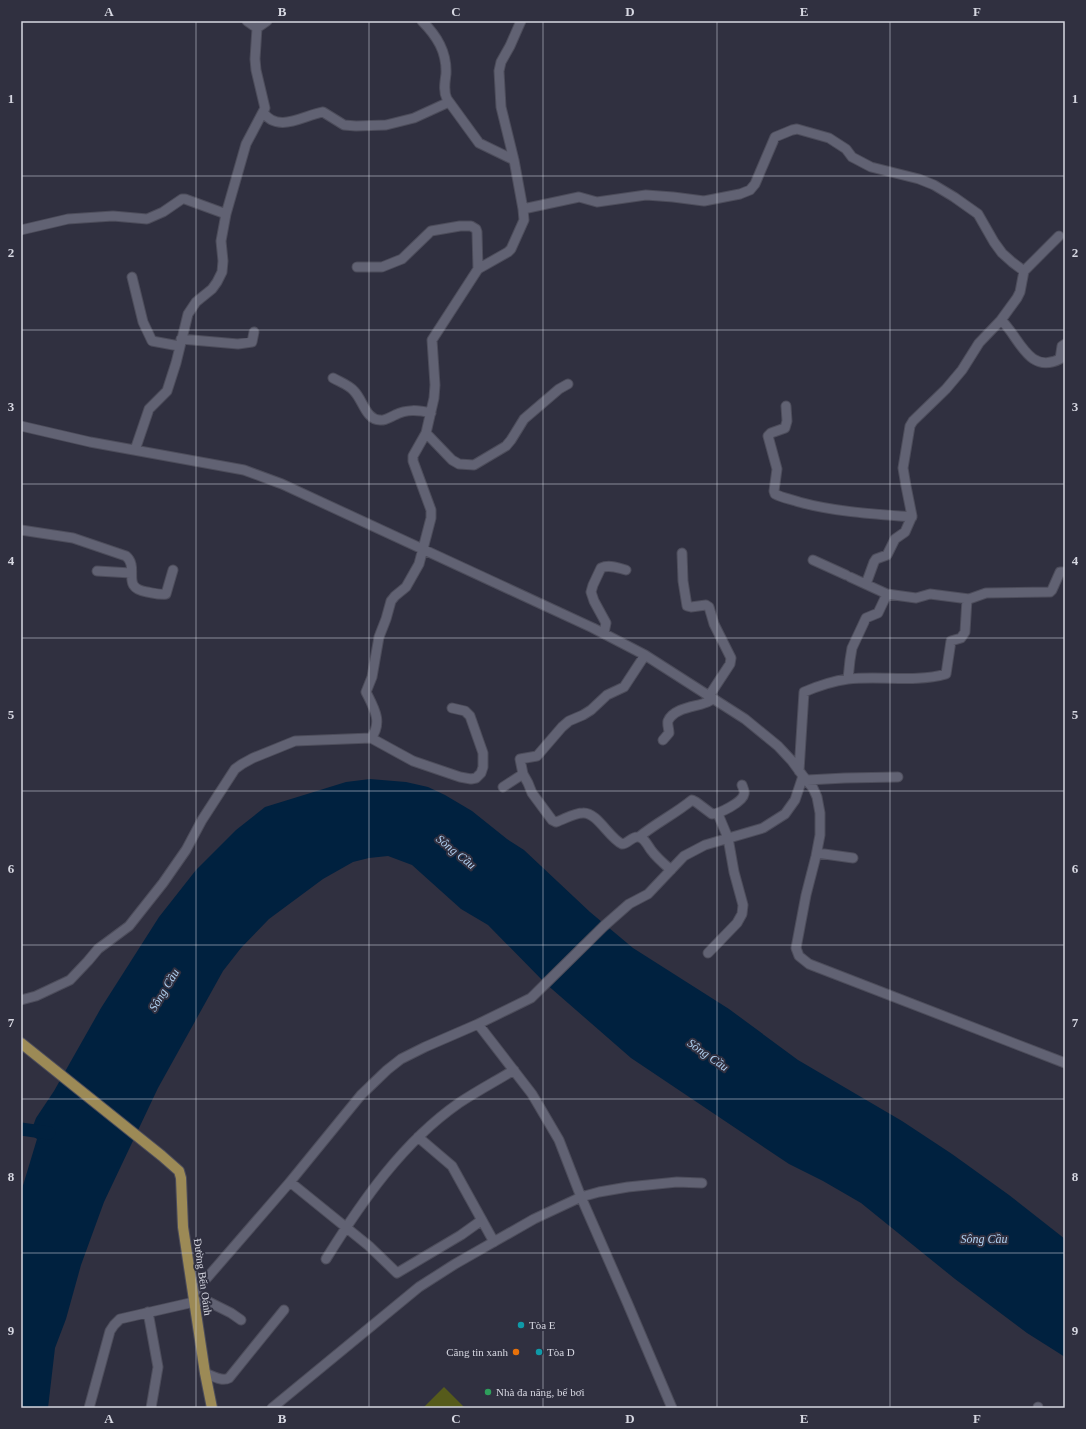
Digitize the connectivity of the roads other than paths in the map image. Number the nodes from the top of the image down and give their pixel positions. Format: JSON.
{"nodes":[{"id":1,"x":247,"y":21,"type":"edge"},
{"id":2,"x":267,"y":21,"type":"edge"},
{"id":3,"x":422,"y":21,"type":"edge"},
{"id":4,"x":521,"y":21,"type":"edge"},
{"id":5,"x":257,"y":28,"type":"junction"},
{"id":6,"x":449,"y":102,"type":"junction"},
{"id":7,"x":263,"y":112,"type":"junction"},
{"id":8,"x":514,"y":160,"type":"junction"},
{"id":9,"x":524,"y":209,"type":"junction"},
{"id":10,"x":226,"y":214,"type":"junction"},
{"id":11,"x":21,"y":230,"type":"edge"},
{"id":12,"x":1059,"y":236,"type":"dead end"},
{"id":13,"x":357,"y":267,"type":"dead end"},
{"id":14,"x":478,"y":269,"type":"junction"},
{"id":15,"x":1024,"y":271,"type":"junction"},
{"id":16,"x":132,"y":277,"type":"dead end"},
{"id":17,"x":1001,"y":320,"type":"junction"},
{"id":18,"x":254,"y":332,"type":"dead end"},
{"id":19,"x":180,"y":342,"type":"junction"},
{"id":20,"x":1065,"y":344,"type":"edge"},
{"id":21,"x":333,"y":378,"type":"dead end"},
{"id":22,"x":568,"y":384,"type":"dead end"},
{"id":23,"x":786,"y":406,"type":"dead end"},
{"id":24,"x":431,"y":414,"type":"junction"},
{"id":25,"x":21,"y":426,"type":"edge"},
{"id":26,"x":426,"y":433,"type":"junction"},
{"id":27,"x":135,"y":450,"type":"junction"},
{"id":28,"x":912,"y":517,"type":"junction"},
{"id":29,"x":21,"y":530,"type":"edge"},
{"id":30,"x":423,"y":548,"type":"junction"},
{"id":31,"x":682,"y":553,"type":"dead end"},
{"id":32,"x":814,"y":560,"type":"dead end"},
{"id":33,"x":174,"y":570,"type":"dead end"},
{"id":34,"x":626,"y":570,"type":"dead end"},
{"id":35,"x":97,"y":571,"type":"dead end"},
{"id":36,"x":1065,"y":572,"type":"edge"},
{"id":37,"x":131,"y":573,"type":"junction"},
{"id":38,"x":866,"y":584,"type":"junction"},
{"id":39,"x":887,"y":594,"type":"junction"},
{"id":40,"x":966,"y":599,"type":"junction"},
{"id":41,"x":604,"y":633,"type":"junction"},
{"id":42,"x":645,"y":655,"type":"junction"},
{"id":43,"x":848,"y":679,"type":"junction"},
{"id":44,"x":711,"y":697,"type":"junction"},
{"id":45,"x":452,"y":708,"type":"dead end"},
{"id":46,"x":371,"y":738,"type":"junction"},
{"id":47,"x":663,"y":740,"type":"dead end"},
{"id":48,"x":523,"y":774,"type":"junction"},
{"id":49,"x":803,"y":776,"type":"junction"},
{"id":50,"x":898,"y":777,"type":"dead end"},
{"id":51,"x":742,"y":785,"type":"dead end"},
{"id":52,"x":504,"y":787,"type":"dead end"},
{"id":53,"x":718,"y":814,"type":"junction"},
{"id":54,"x":639,"y":837,"type":"junction"},
{"id":55,"x":728,"y":838,"type":"junction"},
{"id":56,"x":817,"y":852,"type":"junction"},
{"id":57,"x":853,"y":858,"type":"dead end"},
{"id":58,"x":671,"y":870,"type":"junction"},
{"id":59,"x":708,"y":952,"type":"dead end"},
{"id":60,"x":21,"y":1000,"type":"edge"},
{"id":61,"x":478,"y":1024,"type":"junction"},
{"id":62,"x":21,"y":1043,"type":"edge"},
{"id":63,"x":1065,"y":1062,"type":"edge"},
{"id":64,"x":514,"y":1070,"type":"junction"},
{"id":65,"x":418,"y":1137,"type":"junction"},
{"id":66,"x":290,"y":1182,"type":"junction"},
{"id":67,"x":702,"y":1183,"type":"dead end"},
{"id":68,"x":581,"y":1197,"type":"junction"},
{"id":69,"x":482,"y":1220,"type":"junction"},
{"id":70,"x":346,"y":1228,"type":"junction"},
{"id":71,"x":494,"y":1242,"type":"junction"},
{"id":72,"x":326,"y":1259,"type":"dead end"},
{"id":73,"x":194,"y":1298,"type":"junction"},
{"id":74,"x":284,"y":1310,"type":"dead end"},
{"id":75,"x":148,"y":1312,"type":"junction"},
{"id":76,"x":242,"y":1320,"type":"dead end"},
{"id":77,"x":206,"y":1373,"type":"junction"},
{"id":78,"x":89,"y":1408,"type":"edge"},
{"id":79,"x":151,"y":1408,"type":"edge"},
{"id":80,"x":212,"y":1408,"type":"edge"},
{"id":81,"x":272,"y":1408,"type":"edge"},
{"id":82,"x":672,"y":1408,"type":"edge"}],
"edges":[{"from":1,"to":5,"type":"street"},
{"from":2,"to":5,"type":"street"},
{"from":3,"to":6,"type":"street"},
{"from":4,"to":8,"type":"street"},
{"from":5,"to":7,"type":"street"},
{"from":6,"to":7,"type":"street"},
{"from":6,"to":8,"type":"street"},
{"from":7,"to":10,"type":"street"},
{"from":8,"to":9,"type":"street"},
{"from":9,"to":14,"type":"street"},
{"from":9,"to":15,"type":"street"},
{"from":10,"to":11,"type":"street"},
{"from":10,"to":19,"type":"street"},
{"from":12,"to":15,"type":"street"},
{"from":13,"to":14,"type":"street"},
{"from":14,"to":24,"type":"street"},
{"from":15,"to":17,"type":"street"},
{"from":16,"to":19,"type":"street"},
{"from":17,"to":20,"type":"street"},
{"from":17,"to":28,"type":"street"},
{"from":18,"to":19,"type":"street"},
{"from":19,"to":27,"type":"street"},
{"from":21,"to":24,"type":"street"},
{"from":22,"to":26,"type":"street"},
{"from":23,"to":28,"type":"street"},
{"from":24,"to":26,"type":"street"},
{"from":25,"to":27,"type":"street"},
{"from":26,"to":30,"type":"street"},
{"from":27,"to":30,"type":"street"},
{"from":28,"to":38,"type":"street"},
{"from":29,"to":37,"type":"street"},
{"from":30,"to":41,"type":"street"},
{"from":30,"to":46,"type":"street"},
{"from":31,"to":44,"type":"street"},
{"from":32,"to":38,"type":"street"},
{"from":33,"to":37,"type":"street"},
{"from":34,"to":41,"type":"street"},
{"from":35,"to":37,"type":"street"},
{"from":36,"to":40,"type":"street"},
{"from":38,"to":39,"type":"street"},
{"from":39,"to":40,"type":"street"},
{"from":39,"to":43,"type":"street"},
{"from":40,"to":43,"type":"street"},
{"from":41,"to":42,"type":"street"},
{"from":42,"to":44,"type":"street"},
{"from":42,"to":48,"type":"street"},
{"from":43,"to":49,"type":"street"},
{"from":44,"to":47,"type":"street"},
{"from":44,"to":49,"type":"street"},
{"from":45,"to":46,"type":"street"},
{"from":46,"to":60,"type":"street"},
{"from":48,"to":52,"type":"street"},
{"from":48,"to":54,"type":"street"},
{"from":49,"to":50,"type":"street"},
{"from":49,"to":55,"type":"street"},
{"from":49,"to":56,"type":"street"},
{"from":51,"to":53,"type":"street"},
{"from":53,"to":54,"type":"street"},
{"from":53,"to":55,"type":"street"},
{"from":54,"to":58,"type":"street"},
{"from":55,"to":58,"type":"street"},
{"from":55,"to":59,"type":"street"},
{"from":56,"to":57,"type":"street"},
{"from":56,"to":63,"type":"street"},
{"from":58,"to":61,"type":"street"},
{"from":61,"to":64,"type":"street"},
{"from":61,"to":66,"type":"street"},
{"from":62,"to":73,"type":"main road","name":"Đường Bến Oánh"},
{"from":64,"to":65,"type":"street"},
{"from":64,"to":68,"type":"street"},
{"from":65,"to":69,"type":"street"},
{"from":65,"to":70,"type":"street"},
{"from":66,"to":70,"type":"street"},
{"from":66,"to":73,"type":"street"},
{"from":67,"to":68,"type":"street"},
{"from":68,"to":71,"type":"street"},
{"from":68,"to":82,"type":"street"},
{"from":69,"to":70,"type":"street"},
{"from":69,"to":71,"type":"street"},
{"from":70,"to":72,"type":"street"},
{"from":71,"to":81,"type":"street"},
{"from":73,"to":75,"type":"street"},
{"from":73,"to":76,"type":"street"},
{"from":73,"to":77,"type":"main road","name":"Đường Bến Oánh"},
{"from":74,"to":77,"type":"street"},
{"from":75,"to":78,"type":"street"},
{"from":75,"to":79,"type":"street"},
{"from":77,"to":80,"type":"main road","name":"Đường Bến Oánh"}]}
